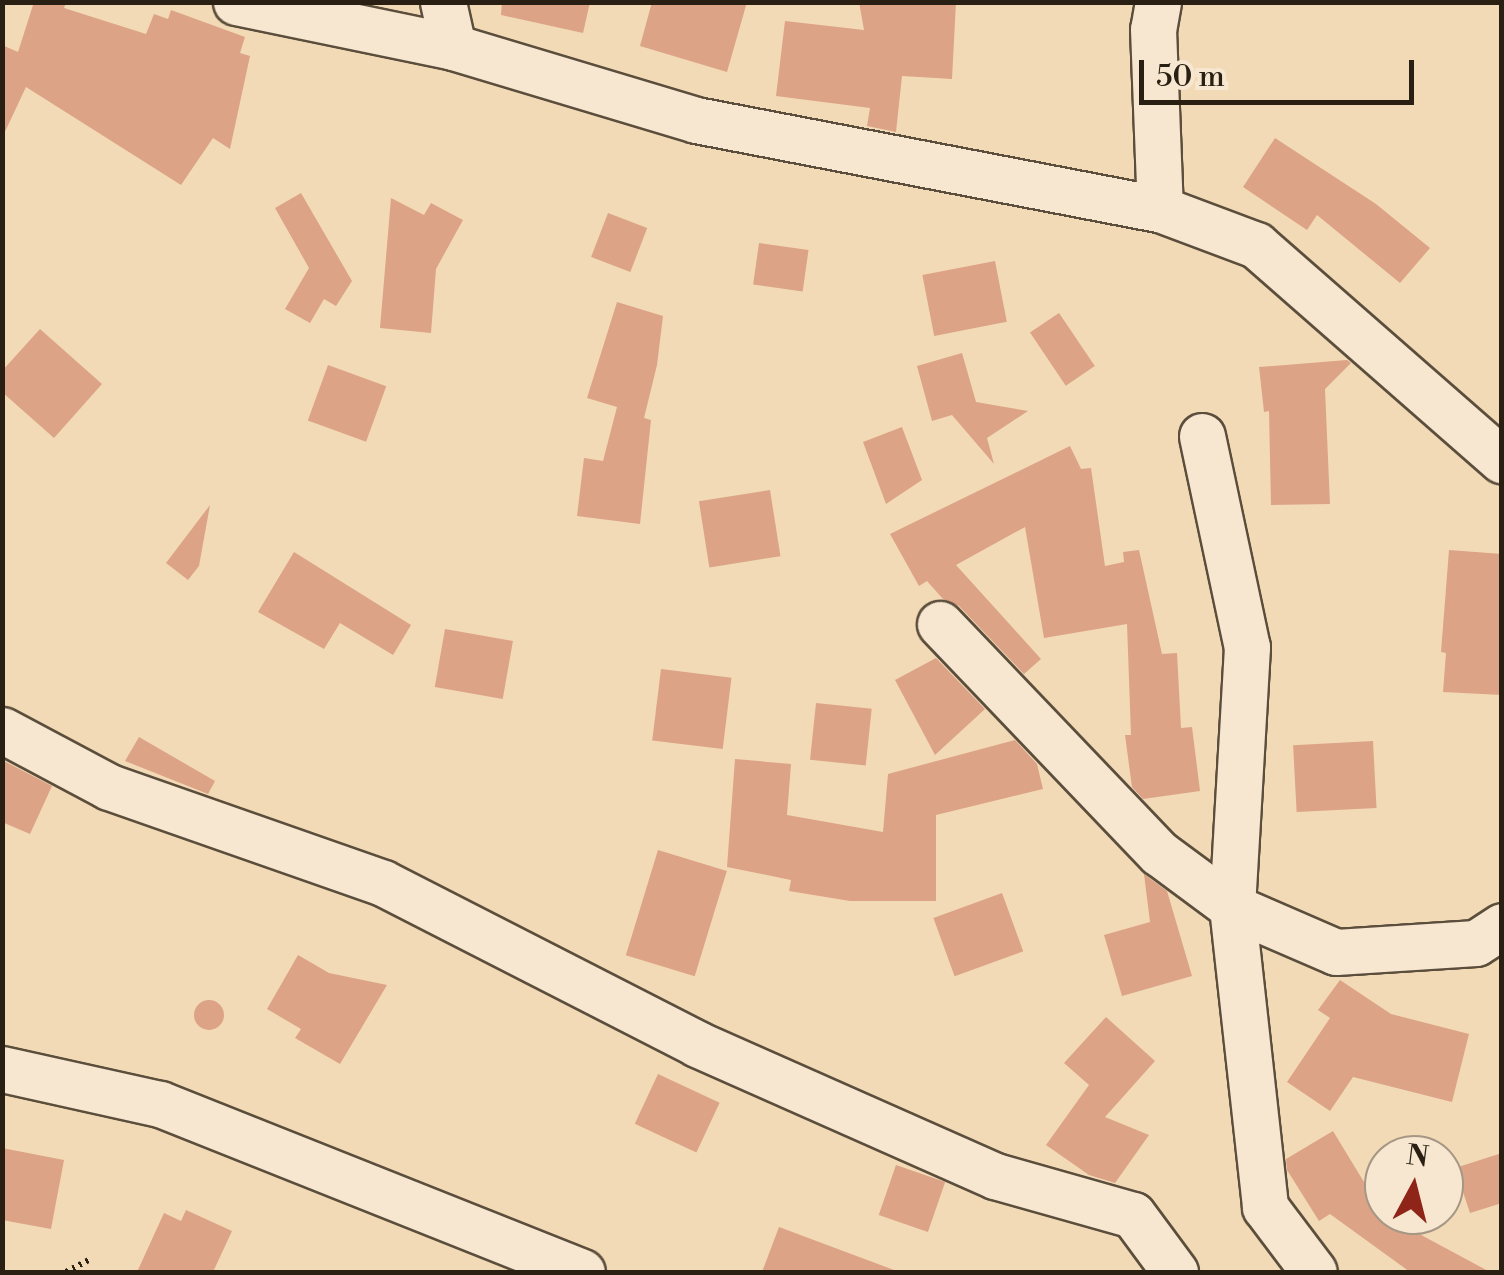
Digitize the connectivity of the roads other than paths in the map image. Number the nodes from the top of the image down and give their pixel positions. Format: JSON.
{"nodes":[{"id":1,"x":236,"y":2,"type":"edge"},
{"id":2,"x":443,"y":2,"type":"edge"},
{"id":3,"x":1148,"y":11,"type":"edge"},
{"id":4,"x":453,"y":47,"type":"junction"},
{"id":5,"x":1160,"y":209,"type":"junction"},
{"id":6,"x":1202,"y":436,"type":"dead end"},
{"id":7,"x":1502,"y":460,"type":"edge"},
{"id":8,"x":940,"y":624,"type":"dead end"},
{"id":9,"x":2,"y":730,"type":"edge"},
{"id":10,"x":1232,"y":907,"type":"junction"},
{"id":11,"x":1502,"y":926,"type":"edge"},
{"id":12,"x":2,"y":1069,"type":"edge"},
{"id":13,"x":582,"y":1272,"type":"edge"},
{"id":14,"x":1176,"y":1272,"type":"edge"},
{"id":15,"x":1314,"y":1272,"type":"edge"}],
"edges":[{"from":1,"to":4,"type":"street"},
{"from":2,"to":4,"type":"street"},
{"from":3,"to":5,"type":"street"},
{"from":4,"to":5,"type":"street"},
{"from":5,"to":7,"type":"street"},
{"from":6,"to":10,"type":"street"},
{"from":8,"to":10,"type":"street"},
{"from":9,"to":14,"type":"street"},
{"from":10,"to":11,"type":"street"},
{"from":10,"to":15,"type":"street"},
{"from":12,"to":13,"type":"street"}]}
